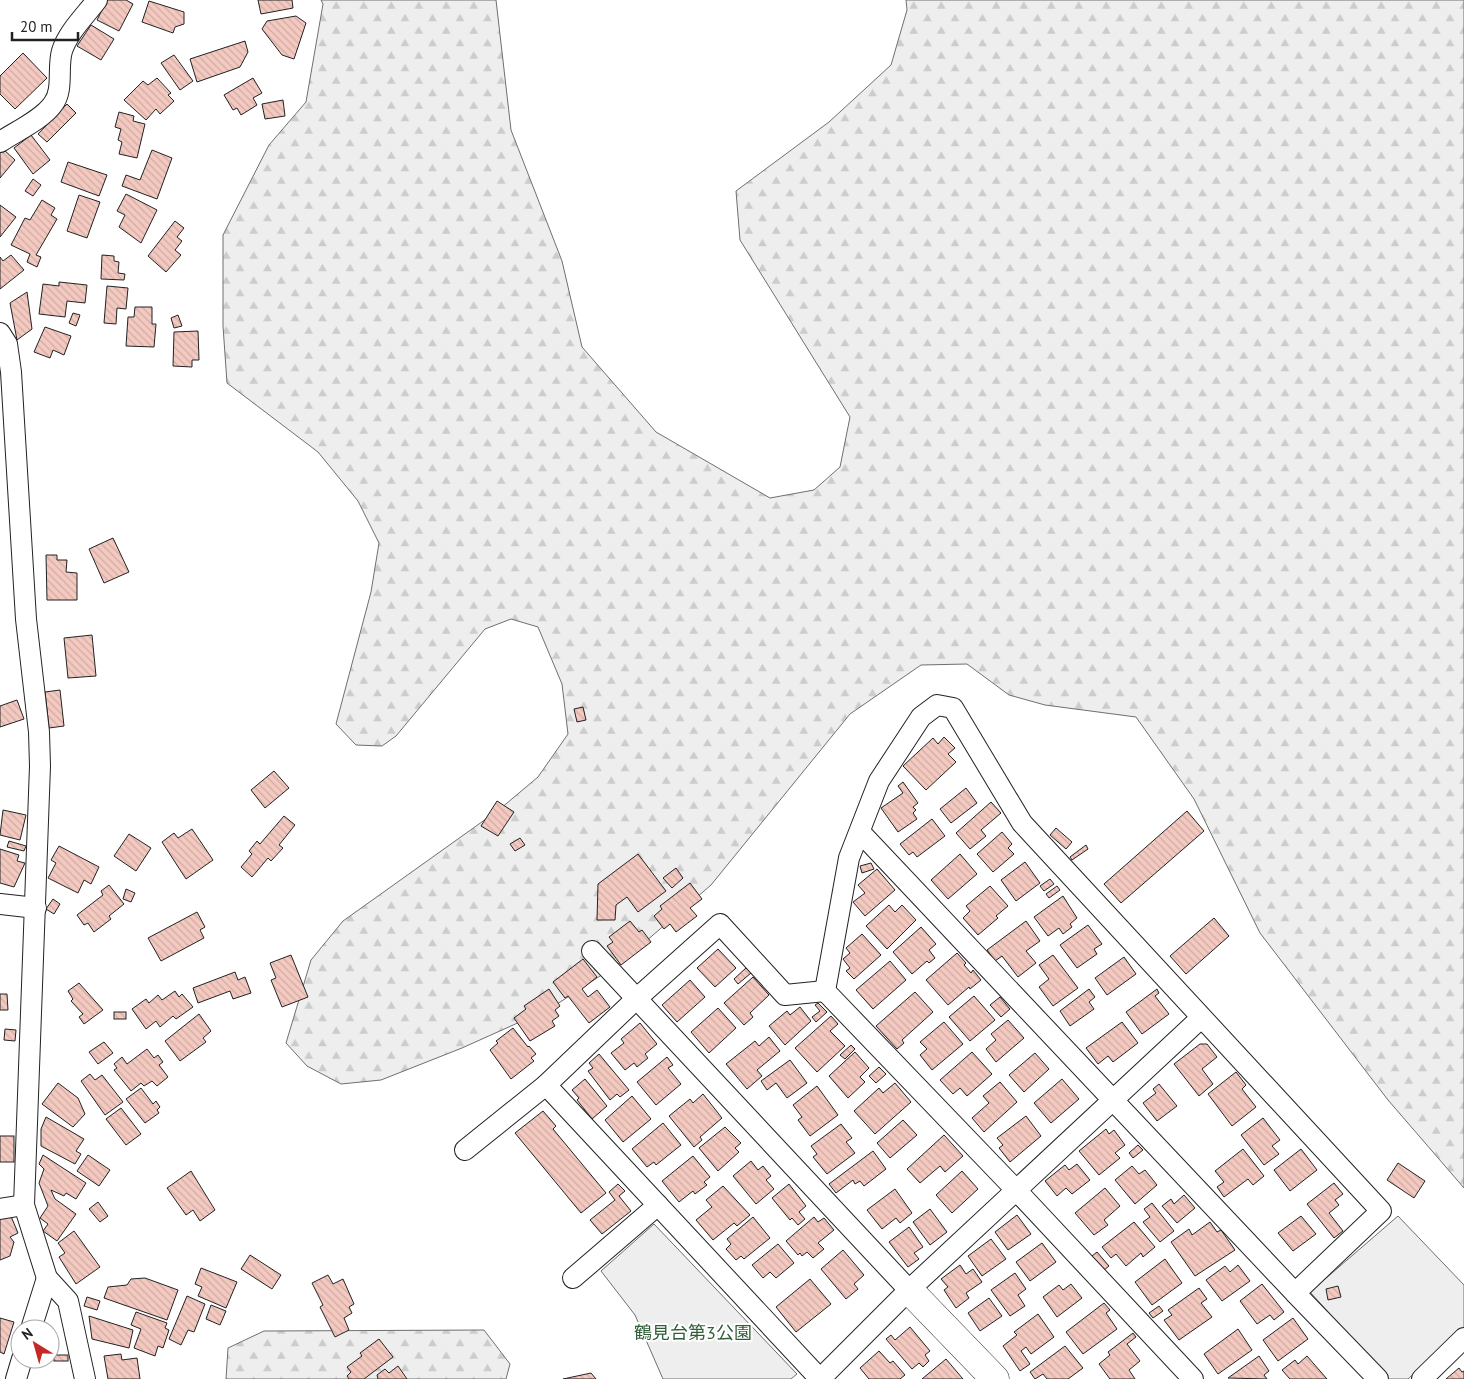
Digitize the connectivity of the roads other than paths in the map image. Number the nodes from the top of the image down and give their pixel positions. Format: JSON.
{"nodes":[{"id":1,"x":96,"y":0,"type":"edge"},
{"id":2,"x":0,"y":142,"type":"edge"},
{"id":3,"x":0,"y":333,"type":"edge"},
{"id":4,"x":860,"y":832,"type":"junction"},
{"id":5,"x":0,"y":904,"type":"edge"},
{"id":6,"x":36,"y":908,"type":"junction"},
{"id":7,"x":592,"y":952,"type":"dead end"},
{"id":8,"x":825,"y":991,"type":"junction"},
{"id":9,"x":635,"y":1000,"type":"junction"},
{"id":10,"x":1201,"y":1018,"type":"junction"},
{"id":11,"x":546,"y":1085,"type":"junction"},
{"id":12,"x":1113,"y":1099,"type":"junction"},
{"id":13,"x":465,"y":1150,"type":"dead end"},
{"id":14,"x":1017,"y":1191,"type":"junction"},
{"id":15,"x":24,"y":1205,"type":"junction"},
{"id":16,"x":658,"y":1206,"type":"junction"},
{"id":17,"x":0,"y":1208,"type":"edge"},
{"id":18,"x":47,"y":1278,"type":"junction"},
{"id":19,"x":573,"y":1278,"type":"dead end"},
{"id":20,"x":910,"y":1290,"type":"junction"},
{"id":21,"x":1295,"y":1292,"type":"junction"},
{"id":22,"x":34,"y":1319,"type":"edge"},
{"id":23,"x":1464,"y":1338,"type":"edge"},
{"id":24,"x":85,"y":1379,"type":"edge"},
{"id":25,"x":820,"y":1379,"type":"edge"},
{"id":26,"x":994,"y":1379,"type":"edge"},
{"id":27,"x":1193,"y":1379,"type":"edge"},
{"id":28,"x":1378,"y":1379,"type":"edge"},
{"id":29,"x":1422,"y":1379,"type":"edge"}],
"edges":[{"from":1,"to":2,"type":"street"},
{"from":3,"to":6,"type":"street"},
{"from":4,"to":8,"type":"street"},
{"from":4,"to":10,"type":"street"},
{"from":4,"to":12,"type":"street"},
{"from":5,"to":6,"type":"street"},
{"from":6,"to":15,"type":"street"},
{"from":7,"to":9,"type":"street"},
{"from":8,"to":9,"type":"street"},
{"from":8,"to":14,"type":"street"},
{"from":9,"to":11,"type":"street"},
{"from":9,"to":20,"type":"street"},
{"from":10,"to":12,"type":"street"},
{"from":10,"to":21,"type":"street"},
{"from":11,"to":13,"type":"street"},
{"from":11,"to":16,"type":"street"},
{"from":12,"to":14,"type":"street"},
{"from":12,"to":21,"type":"street"},
{"from":14,"to":20,"type":"street"},
{"from":14,"to":27,"type":"street"},
{"from":15,"to":17,"type":"street"},
{"from":15,"to":18,"type":"street"},
{"from":16,"to":19,"type":"street"},
{"from":16,"to":25,"type":"street"},
{"from":18,"to":22,"type":"street"},
{"from":18,"to":24,"type":"street"},
{"from":20,"to":25,"type":"street"},
{"from":20,"to":26,"type":"street"},
{"from":21,"to":28,"type":"street"},
{"from":23,"to":29,"type":"street"}]}
